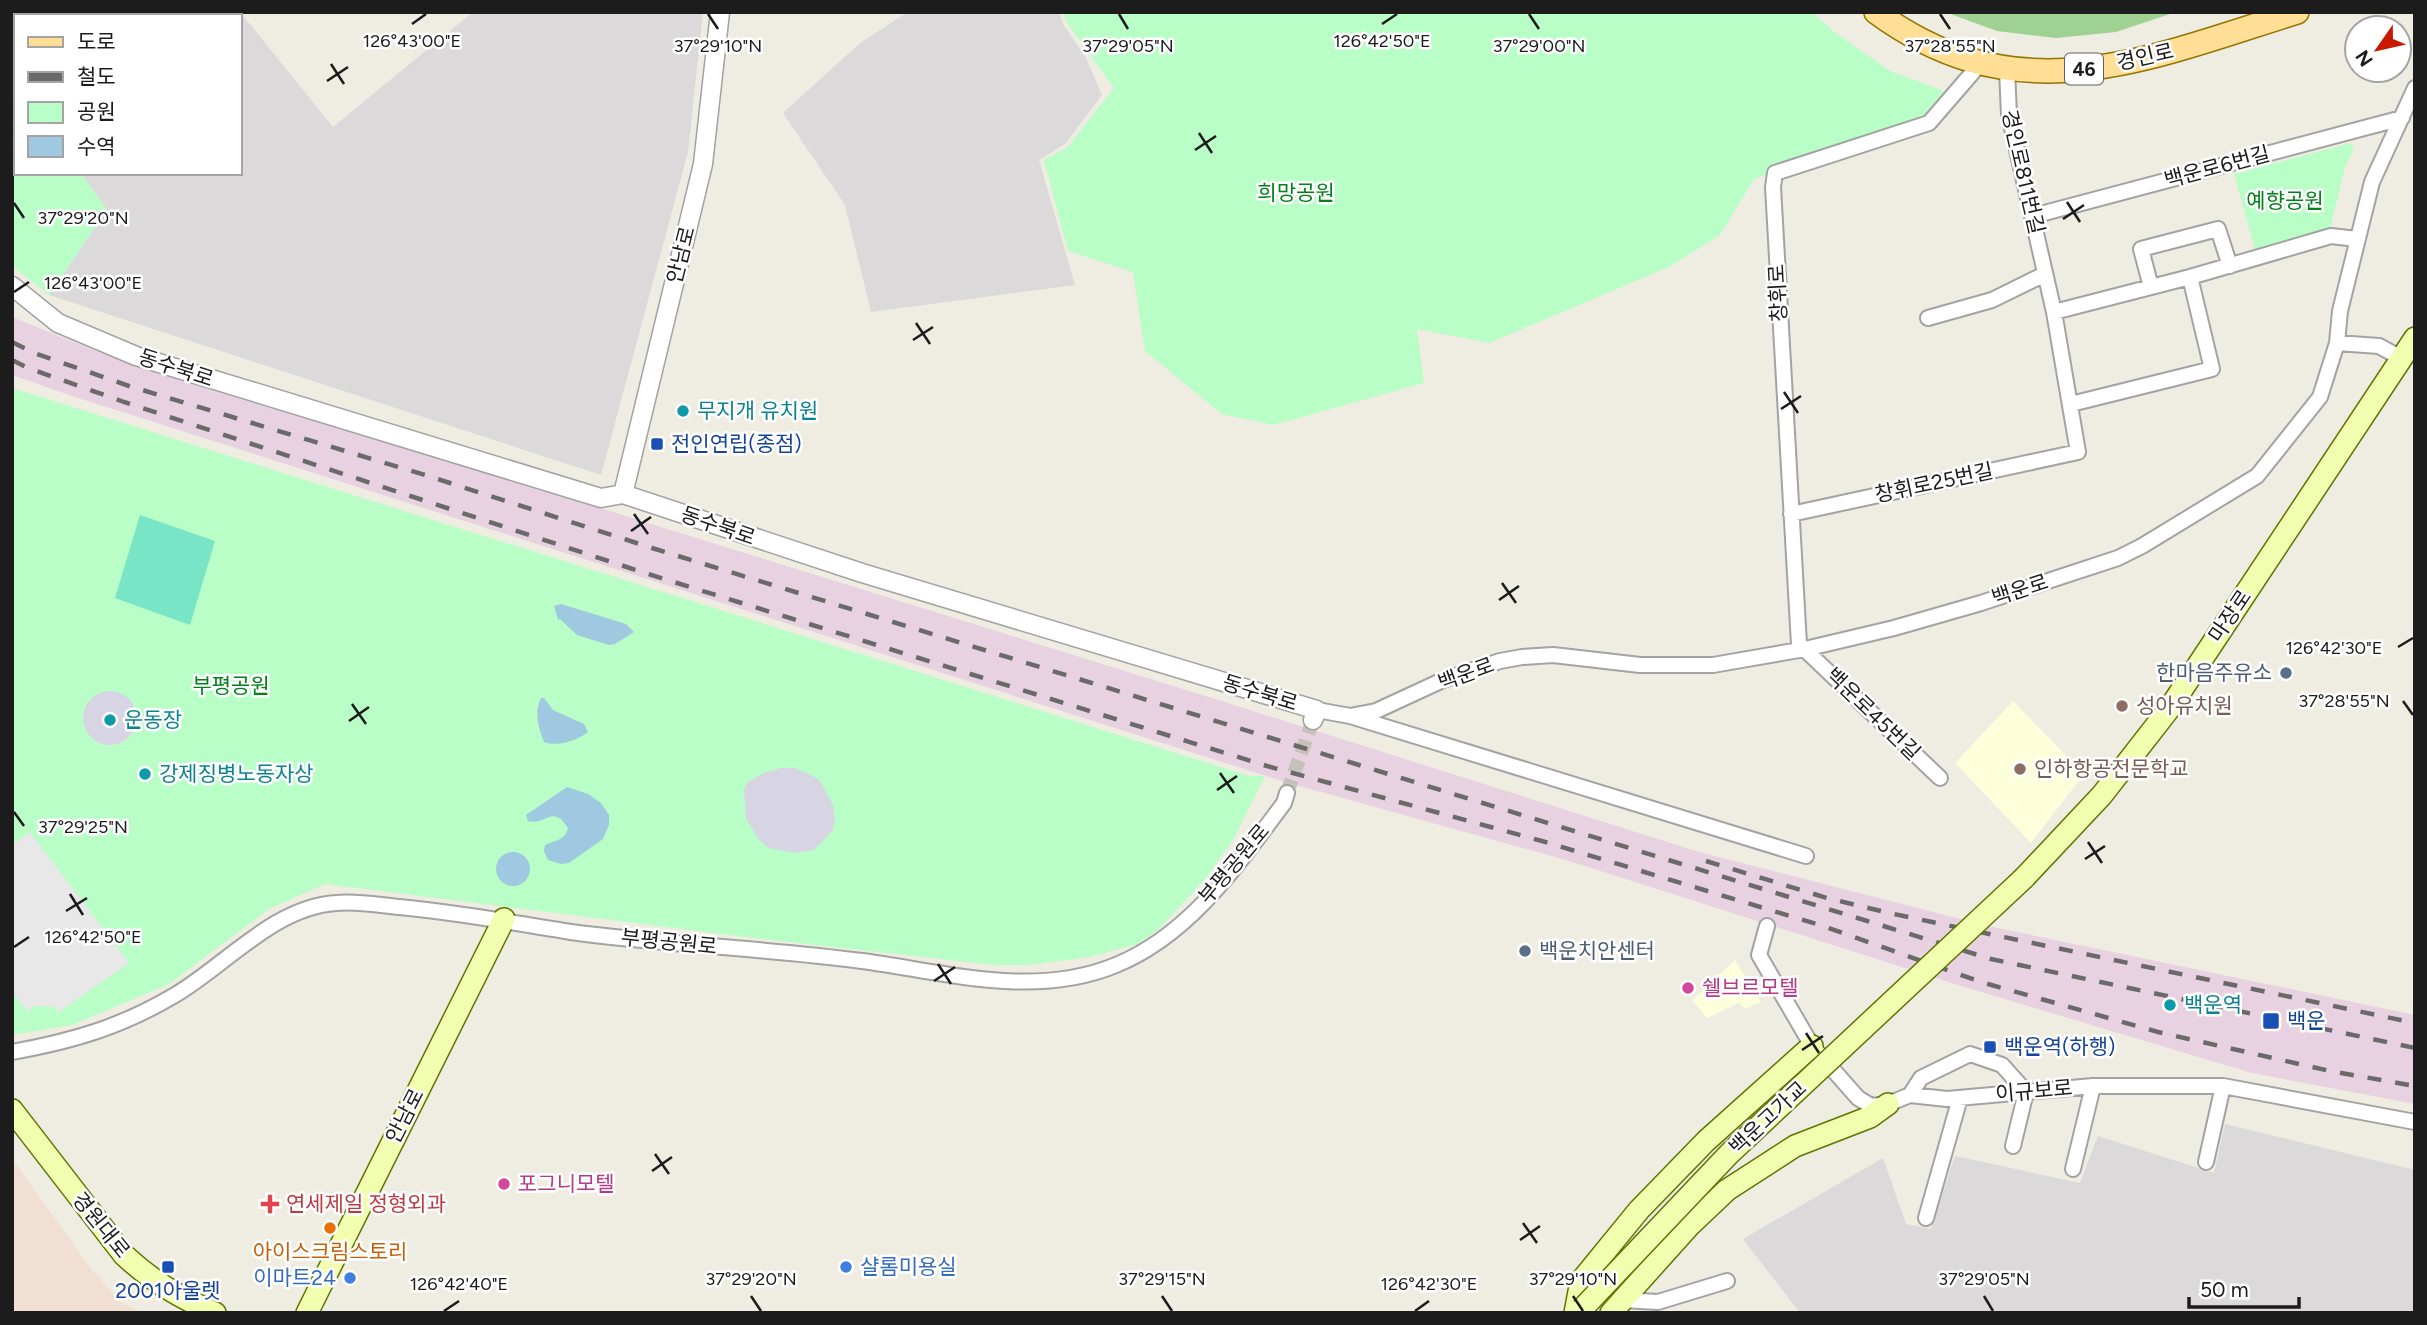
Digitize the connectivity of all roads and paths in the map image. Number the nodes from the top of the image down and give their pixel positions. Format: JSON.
{"nodes":[{"id":1,"x":720,"y":12,"type":"edge"},
{"id":2,"x":1876,"y":12,"type":"edge"},
{"id":3,"x":2297,"y":12,"type":"edge"},
{"id":4,"x":1980,"y":64,"type":"junction"},
{"id":5,"x":2007,"y":70,"type":"junction"},
{"id":6,"x":2415,"y":88,"type":"edge"},
{"id":7,"x":2402,"y":118,"type":"junction"},
{"id":8,"x":2033,"y":216,"type":"junction"},
{"id":9,"x":2357,"y":239,"type":"junction"},
{"id":10,"x":2230,"y":265,"type":"junction"},
{"id":11,"x":2045,"y":274,"type":"junction"},
{"id":12,"x":2190,"y":277,"type":"junction"},
{"id":13,"x":12,"y":286,"type":"edge"},
{"id":14,"x":2151,"y":287,"type":"junction"},
{"id":15,"x":2054,"y":312,"type":"junction"},
{"id":16,"x":1928,"y":318,"type":"dead end"},
{"id":17,"x":2415,"y":338,"type":"edge"},
{"id":18,"x":2337,"y":343,"type":"junction"},
{"id":19,"x":2401,"y":358,"type":"junction"},
{"id":20,"x":2071,"y":404,"type":"junction"},
{"id":21,"x":2078,"y":452,"type":"joint"},
{"id":22,"x":623,"y":494,"type":"junction"},
{"id":23,"x":1791,"y":514,"type":"junction"},
{"id":24,"x":1805,"y":649,"type":"junction"},
{"id":25,"x":1315,"y":715,"type":"joint"},
{"id":26,"x":1350,"y":716,"type":"junction"},
{"id":27,"x":1940,"y":778,"type":"dead end"},
{"id":28,"x":1287,"y":793,"type":"tunnel mouth"},
{"id":29,"x":1805,"y":856,"type":"dead end"},
{"id":30,"x":2024,"y":878,"type":"joint"},
{"id":31,"x":504,"y":919,"type":"junction"},
{"id":32,"x":1768,"y":926,"type":"dead end"},
{"id":33,"x":1812,"y":1046,"type":"junction"},
{"id":34,"x":12,"y":1052,"type":"edge"},
{"id":35,"x":2093,"y":1086,"type":"junction"},
{"id":36,"x":2223,"y":1086,"type":"junction"},
{"id":37,"x":2026,"y":1092,"type":"junction"},
{"id":38,"x":1910,"y":1096,"type":"junction"},
{"id":39,"x":1960,"y":1098,"type":"junction"},
{"id":40,"x":1888,"y":1104,"type":"junction"},
{"id":41,"x":12,"y":1110,"type":"edge"},
{"id":42,"x":2415,"y":1122,"type":"edge"},
{"id":43,"x":2013,"y":1146,"type":"dead end"},
{"id":44,"x":2206,"y":1162,"type":"dead end"},
{"id":45,"x":2073,"y":1169,"type":"dead end"},
{"id":46,"x":1926,"y":1218,"type":"dead end"},
{"id":47,"x":1727,"y":1281,"type":"dead end"},
{"id":48,"x":1617,"y":1306,"type":"edge"},
{"id":49,"x":1579,"y":1312,"type":"edge"},
{"id":50,"x":215,"y":1313,"type":"edge"},
{"id":51,"x":307,"y":1313,"type":"edge"}],
"edges":[{"from":1,"to":22,"type":"street","name":"안남로"},
{"from":2,"to":4,"type":"main road","name":"경인로","number":"46"},
{"from":3,"to":5,"type":"main road","name":"경인로","number":"46"},
{"from":4,"to":5,"type":"main road","name":"경인로","number":"46"},
{"from":4,"to":23,"type":"street","name":"창휘로"},
{"from":5,"to":8,"type":"street","name":"경인로811번길"},
{"from":6,"to":7,"type":"street","name":"백운로"},
{"from":7,"to":8,"type":"street","name":"백운로6번길"},
{"from":7,"to":9,"type":"street","name":"백운로"},
{"from":8,"to":11,"type":"street","name":"경인로811번길"},
{"from":9,"to":10,"type":"street"},
{"from":9,"to":18,"type":"street","name":"백운로"},
{"from":10,"to":12,"type":"street"},
{"from":10,"to":14,"type":"street"},
{"from":11,"to":15,"type":"street","name":"경인로811번길"},
{"from":11,"to":16,"type":"street"},
{"from":12,"to":14,"type":"street"},
{"from":12,"to":20,"type":"street"},
{"from":13,"to":22,"type":"street","name":"동수북로"},
{"from":14,"to":15,"type":"street"},
{"from":15,"to":20,"type":"street","name":"경인로811번길"},
{"from":17,"to":19,"type":"main road","name":"마장로"},
{"from":18,"to":19,"type":"street"},
{"from":18,"to":24,"type":"street","name":"백운로"},
{"from":19,"to":30,"type":"main road","name":"마장로"},
{"from":20,"to":21,"type":"street","name":"경인로811번길"},
{"from":21,"to":23,"type":"street","name":"창휘로25번길"},
{"from":22,"to":25,"type":"street","name":"동수북로"},
{"from":23,"to":24,"type":"street","name":"창휘로"},
{"from":24,"to":26,"type":"street","name":"백운로"},
{"from":24,"to":27,"type":"street","name":"백운로45번길"},
{"from":25,"to":26,"type":"street","name":"동수북로"},
{"from":26,"to":29,"type":"street","name":"동수북로"},
{"from":28,"to":31,"type":"street","name":"부평공원로"},
{"from":30,"to":49,"type":"main road","name":"백운고가교","bridge":true},
{"from":31,"to":34,"type":"street","name":"부평공원로"},
{"from":31,"to":51,"type":"main road","name":"안남로"},
{"from":32,"to":33,"type":"street"},
{"from":33,"to":40,"type":"street"},
{"from":33,"to":49,"type":"main road"},
{"from":35,"to":36,"type":"street","name":"이규보로"},
{"from":35,"to":37,"type":"street","name":"이규보로"},
{"from":35,"to":45,"type":"street"},
{"from":36,"to":42,"type":"street","name":"이규보로"},
{"from":36,"to":44,"type":"street"},
{"from":37,"to":38,"type":"street"},
{"from":37,"to":39,"type":"street","name":"이규보로"},
{"from":37,"to":43,"type":"street"},
{"from":38,"to":39,"type":"street","name":"이규보로"},
{"from":38,"to":40,"type":"street","name":"이규보로"},
{"from":39,"to":46,"type":"street"},
{"from":40,"to":48,"type":"main road"},
{"from":41,"to":50,"type":"main road","name":"경원대로"},
{"from":47,"to":48,"type":"street"}]}
